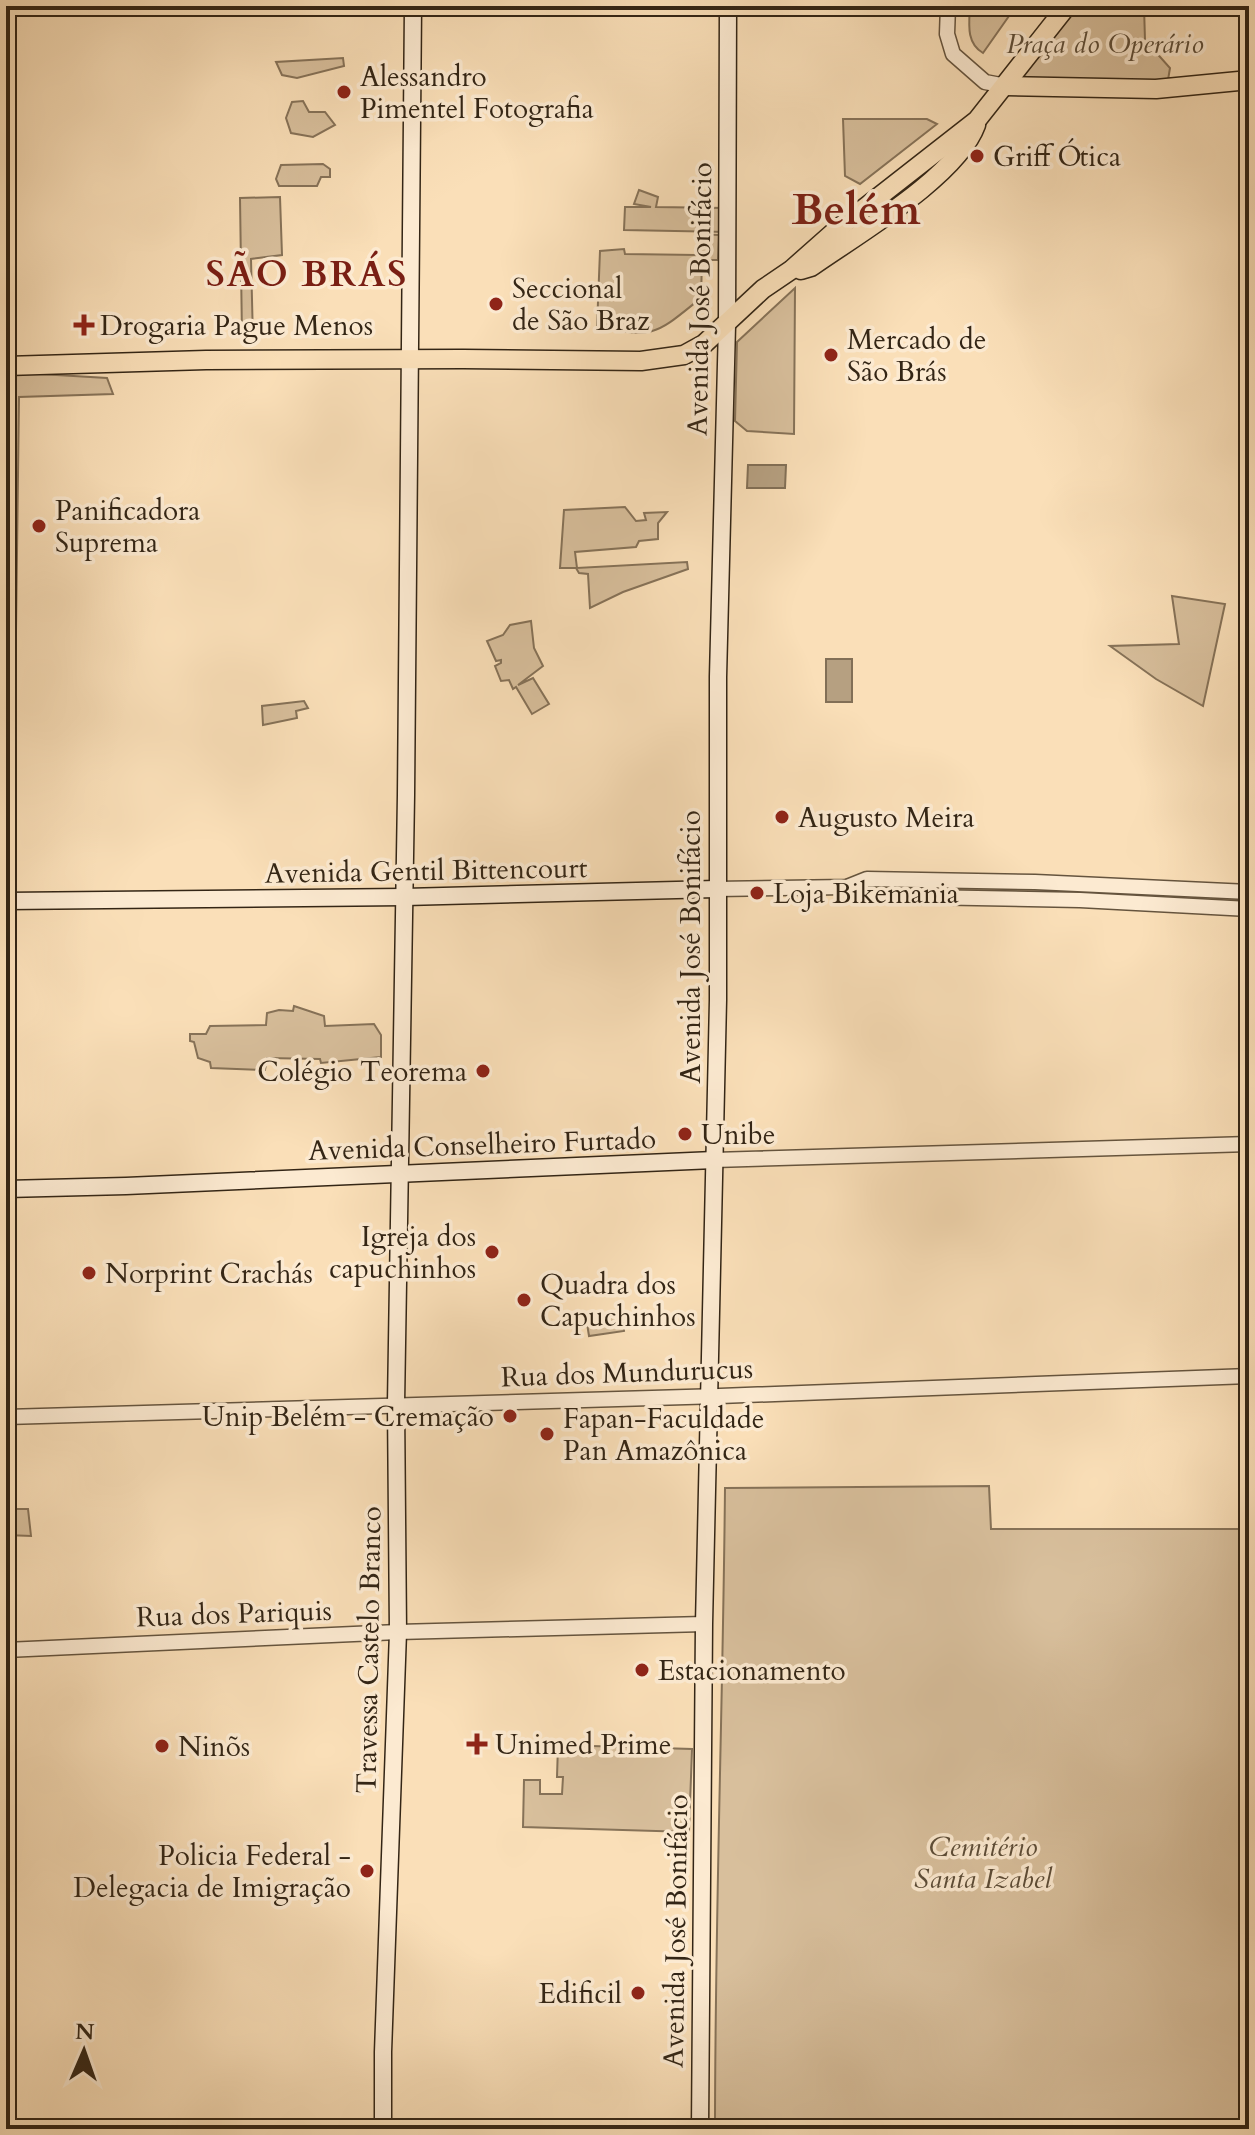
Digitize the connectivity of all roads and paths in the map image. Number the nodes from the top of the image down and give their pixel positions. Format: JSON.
{"nodes":[{"id":1,"x":413,"y":6,"type":"edge"},
{"id":2,"x":728,"y":6,"type":"edge"},
{"id":3,"x":948,"y":6,"type":"edge"},
{"id":4,"x":1067,"y":6,"type":"edge"},
{"id":5,"x":1249,"y":80,"type":"edge"},
{"id":6,"x":1006,"y":86,"type":"junction"},
{"id":7,"x":727,"y":325,"type":"junction"},
{"id":8,"x":410,"y":359,"type":"junction"},
{"id":9,"x":6,"y":366,"type":"edge"},
{"id":10,"x":847,"y":887,"type":"junction"},
{"id":11,"x":716,"y":889,"type":"junction"},
{"id":12,"x":1249,"y":892,"type":"edge"},
{"id":13,"x":405,"y":897,"type":"junction"},
{"id":14,"x":6,"y":901,"type":"edge"},
{"id":15,"x":1249,"y":909,"type":"edge"},
{"id":16,"x":1249,"y":1144,"type":"edge"},
{"id":17,"x":714,"y":1160,"type":"junction"},
{"id":18,"x":399,"y":1173,"type":"junction"},
{"id":19,"x":6,"y":1189,"type":"edge"},
{"id":20,"x":1249,"y":1376,"type":"edge"},
{"id":21,"x":711,"y":1396,"type":"junction"},
{"id":22,"x":396,"y":1404,"type":"junction"},
{"id":23,"x":6,"y":1417,"type":"edge"},
{"id":24,"x":704,"y":1624,"type":"junction"},
{"id":25,"x":398,"y":1632,"type":"junction"},
{"id":26,"x":6,"y":1650,"type":"edge"},
{"id":27,"x":383,"y":2129,"type":"edge"},
{"id":28,"x":700,"y":2129,"type":"edge"}],
"edges":[{"from":1,"to":8,"type":"main road","name":"Travessa Castelo Branco"},
{"from":2,"to":7,"type":"main road","name":"Avenida José Bonifácio"},
{"from":3,"to":6,"type":"street"},
{"from":4,"to":6,"type":"main road"},
{"from":5,"to":6,"type":"main road"},
{"from":6,"to":7,"type":"main road"},
{"from":7,"to":8,"type":"main road"},
{"from":7,"to":11,"type":"main road","name":"Avenida José Bonifácio"},
{"from":8,"to":9,"type":"main road"},
{"from":8,"to":13,"type":"main road","name":"Travessa Castelo Branco"},
{"from":10,"to":11,"type":"street","name":"Avenida Gentil Bittencourt"},
{"from":10,"to":12,"type":"street","name":"Avenida Gentil Bittencourt"},
{"from":10,"to":15,"type":"street","name":"Avenida Gentil Bittencourt"},
{"from":11,"to":13,"type":"main road","name":"Avenida Gentil Bittencourt"},
{"from":11,"to":17,"type":"main road","name":"Avenida José Bonifácio"},
{"from":13,"to":14,"type":"main road","name":"Avenida Gentil Bittencourt"},
{"from":13,"to":18,"type":"main road","name":"Travessa Castelo Branco"},
{"from":16,"to":17,"type":"street","name":"Avenida Conselheiro Furtado"},
{"from":17,"to":18,"type":"main road","name":"Avenida Conselheiro Furtado"},
{"from":17,"to":21,"type":"main road","name":"Avenida José Bonifácio"},
{"from":18,"to":19,"type":"main road","name":"Avenida Conselheiro Furtado"},
{"from":18,"to":22,"type":"main road","name":"Travessa Castelo Branco"},
{"from":20,"to":21,"type":"street","name":"Rua dos Mundurucus"},
{"from":21,"to":22,"type":"street","name":"Rua dos Mundurucus"},
{"from":21,"to":24,"type":"main road","name":"Avenida José Bonifácio"},
{"from":22,"to":23,"type":"street","name":"Rua dos Mundurucus"},
{"from":22,"to":25,"type":"main road","name":"Travessa Castelo Branco"},
{"from":24,"to":25,"type":"street","name":"Rua dos Pariquis"},
{"from":24,"to":28,"type":"main road","name":"Avenida José Bonifácio"},
{"from":25,"to":26,"type":"street","name":"Rua dos Pariquis"},
{"from":25,"to":27,"type":"main road","name":"Travessa Castelo Branco"}]}
